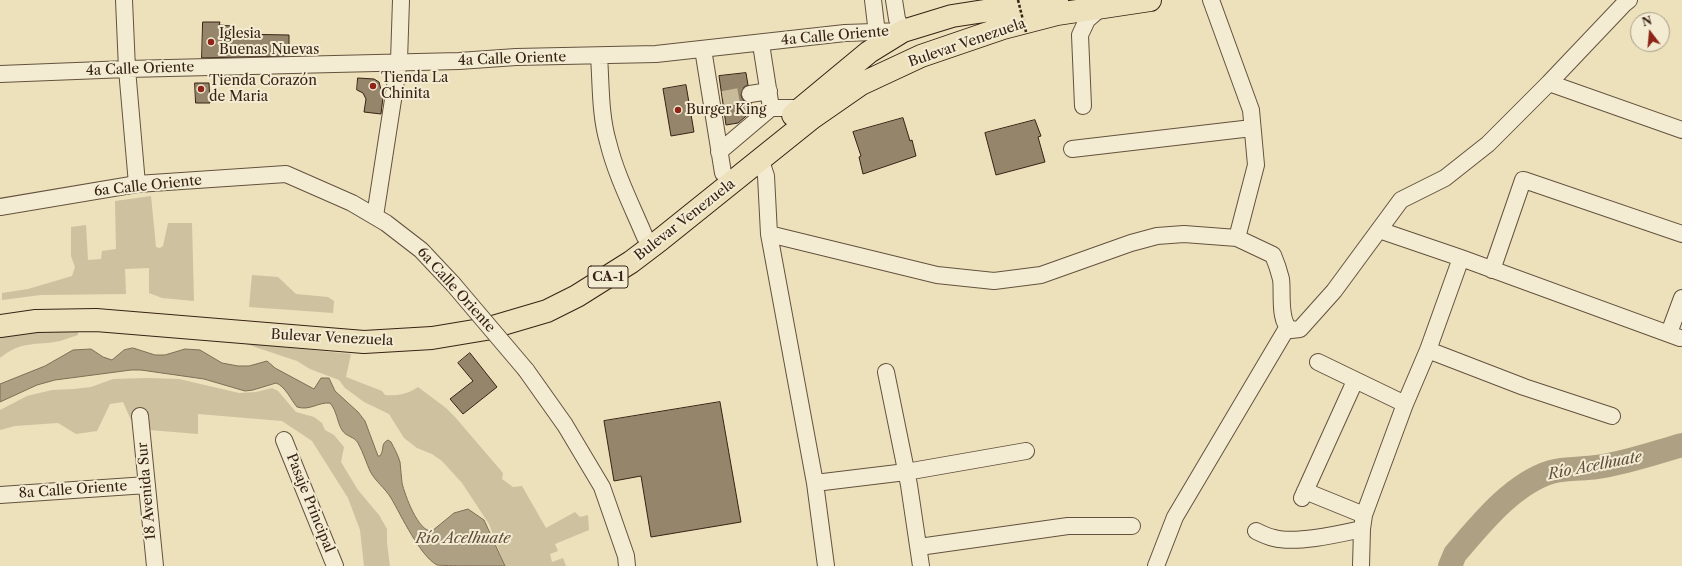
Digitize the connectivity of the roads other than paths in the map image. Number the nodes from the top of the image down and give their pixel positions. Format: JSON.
{"nodes":[{"id":1,"x":124,"y":0,"type":"edge"},
{"id":2,"x":134,"y":0,"type":"edge"},
{"id":3,"x":401,"y":0,"type":"edge"},
{"id":4,"x":873,"y":0,"type":"edge"},
{"id":5,"x":894,"y":0,"type":"edge"},
{"id":6,"x":1150,"y":0,"type":"edge"},
{"id":7,"x":1211,"y":0,"type":"edge"},
{"id":8,"x":1630,"y":0,"type":"edge"},
{"id":9,"x":1057,"y":7,"type":"edge"},
{"id":10,"x":1102,"y":7,"type":"junction"},
{"id":11,"x":125,"y":17,"type":"junction"},
{"id":12,"x":903,"y":30,"type":"junction"},
{"id":13,"x":1080,"y":35,"type":"junction"},
{"id":14,"x":878,"y":38,"type":"junction"},
{"id":15,"x":761,"y":44,"type":"junction"},
{"id":16,"x":703,"y":49,"type":"junction"},
{"id":17,"x":599,"y":56,"type":"junction"},
{"id":18,"x":399,"y":61,"type":"junction"},
{"id":19,"x":902,"y":66,"type":"junction"},
{"id":20,"x":127,"y":69,"type":"junction"},
{"id":21,"x":0,"y":74,"type":"edge"},
{"id":22,"x":1550,"y":83,"type":"junction"},
{"id":23,"x":768,"y":91,"type":"junction"},
{"id":24,"x":750,"y":94,"type":"tunnel mouth"},
{"id":25,"x":1083,"y":106,"type":"dead end"},
{"id":26,"x":771,"y":108,"type":"junction"},
{"id":27,"x":802,"y":108,"type":"junction"},
{"id":28,"x":1252,"y":128,"type":"junction"},
{"id":29,"x":1682,"y":130,"type":"edge"},
{"id":30,"x":1072,"y":150,"type":"dead end"},
{"id":31,"x":719,"y":152,"type":"junction"},
{"id":32,"x":759,"y":162,"type":"junction"},
{"id":33,"x":723,"y":174,"type":"junction"},
{"id":34,"x":137,"y":184,"type":"junction"},
{"id":35,"x":0,"y":207,"type":"edge"},
{"id":36,"x":375,"y":216,"type":"junction"},
{"id":37,"x":1379,"y":230,"type":"junction"},
{"id":38,"x":769,"y":234,"type":"junction"},
{"id":39,"x":1682,"y":234,"type":"edge"},
{"id":40,"x":645,"y":237,"type":"junction"},
{"id":41,"x":1237,"y":238,"type":"junction"},
{"id":42,"x":1461,"y":258,"type":"junction"},
{"id":43,"x":1492,"y":270,"type":"junction"},
{"id":44,"x":1682,"y":298,"type":"edge"},
{"id":45,"x":0,"y":313,"type":"edge"},
{"id":46,"x":0,"y":326,"type":"edge"},
{"id":47,"x":1288,"y":328,"type":"junction"},
{"id":48,"x":1428,"y":350,"type":"junction"},
{"id":49,"x":1318,"y":362,"type":"dead end"},
{"id":50,"x":886,"y":372,"type":"dead end"},
{"id":51,"x":1355,"y":381,"type":"junction"},
{"id":52,"x":1405,"y":404,"type":"junction"},
{"id":53,"x":140,"y":416,"type":"dead end"},
{"id":54,"x":1612,"y":416,"type":"dead end"},
{"id":55,"x":284,"y":440,"type":"dead end"},
{"id":56,"x":1026,"y":450,"type":"dead end"},
{"id":57,"x":906,"y":472,"type":"junction"},
{"id":58,"x":816,"y":483,"type":"junction"},
{"id":59,"x":147,"y":484,"type":"junction"},
{"id":60,"x":0,"y":495,"type":"edge"},
{"id":61,"x":1363,"y":522,"type":"junction"},
{"id":62,"x":1132,"y":526,"type":"dead end"},
{"id":63,"x":1256,"y":531,"type":"dead end"},
{"id":64,"x":919,"y":547,"type":"junction"},
{"id":65,"x":155,"y":566,"type":"edge"},
{"id":66,"x":335,"y":566,"type":"edge"},
{"id":67,"x":627,"y":566,"type":"edge"},
{"id":68,"x":826,"y":566,"type":"edge"},
{"id":69,"x":922,"y":566,"type":"edge"},
{"id":70,"x":1156,"y":566,"type":"edge"},
{"id":71,"x":1361,"y":566,"type":"edge"}],
"edges":[{"from":1,"to":11,"type":"street"},
{"from":2,"to":11,"type":"street"},
{"from":3,"to":18,"type":"street"},
{"from":4,"to":14,"type":"street"},
{"from":5,"to":12,"type":"street"},
{"from":6,"to":10,"type":"highway","name":"Bulevar Venezuela","number":"CA-1"},
{"from":7,"to":28,"type":"street"},
{"from":8,"to":22,"type":"street"},
{"from":9,"to":10,"type":"highway","name":"Bulevar Venezuela","number":"CA-1"},
{"from":9,"to":12,"type":"highway","name":"Bulevar Venezuela","number":"CA-1"},
{"from":9,"to":13,"type":"street"},
{"from":9,"to":19,"type":"highway","name":"Bulevar Venezuela","number":"CA-1"},
{"from":10,"to":13,"type":"street"},
{"from":11,"to":20,"type":"street"},
{"from":12,"to":14,"type":"highway","name":"Bulevar Venezuela","number":"CA-1"},
{"from":12,"to":19,"type":"highway"},
{"from":13,"to":25,"type":"street"},
{"from":14,"to":15,"type":"street","name":"4a Calle Oriente"},
{"from":14,"to":27,"type":"highway","name":"Bulevar Venezuela","number":"CA-1"},
{"from":15,"to":16,"type":"street","name":"4a Calle Oriente"},
{"from":15,"to":23,"type":"street"},
{"from":16,"to":17,"type":"street","name":"4a Calle Oriente"},
{"from":16,"to":31,"type":"street"},
{"from":17,"to":18,"type":"street","name":"4a Calle Oriente"},
{"from":17,"to":40,"type":"street"},
{"from":18,"to":20,"type":"street","name":"4a Calle Oriente"},
{"from":18,"to":36,"type":"street"},
{"from":19,"to":32,"type":"highway","name":"Bulevar Venezuela","number":"CA-1"},
{"from":20,"to":21,"type":"street","name":"4a Calle Oriente"},
{"from":20,"to":34,"type":"street"},
{"from":22,"to":29,"type":"street"},
{"from":22,"to":37,"type":"street"},
{"from":23,"to":24,"type":"street"},
{"from":23,"to":26,"type":"street"},
{"from":26,"to":27,"type":"street"},
{"from":26,"to":31,"type":"street"},
{"from":27,"to":33,"type":"highway","name":"Bulevar Venezuela","number":"CA-1"},
{"from":28,"to":30,"type":"street"},
{"from":28,"to":41,"type":"street"},
{"from":31,"to":33,"type":"street"},
{"from":32,"to":38,"type":"street"},
{"from":32,"to":46,"type":"highway","name":"Bulevar Venezuela","number":"CA-1"},
{"from":33,"to":40,"type":"highway","name":"Bulevar Venezuela","number":"CA-1"},
{"from":34,"to":35,"type":"street","name":"6a Calle Oriente"},
{"from":34,"to":36,"type":"street","name":"6a Calle Oriente"},
{"from":36,"to":67,"type":"street","name":"6a Calle Oriente","bridge":true},
{"from":37,"to":42,"type":"street"},
{"from":37,"to":47,"type":"street"},
{"from":38,"to":41,"type":"street"},
{"from":38,"to":58,"type":"street"},
{"from":39,"to":43,"type":"street"},
{"from":40,"to":45,"type":"highway","name":"Bulevar Venezuela","number":"CA-1"},
{"from":41,"to":47,"type":"street"},
{"from":42,"to":43,"type":"street"},
{"from":42,"to":48,"type":"street"},
{"from":43,"to":44,"type":"street"},
{"from":47,"to":70,"type":"street"},
{"from":48,"to":52,"type":"street"},
{"from":48,"to":54,"type":"street"},
{"from":49,"to":51,"type":"street"},
{"from":50,"to":57,"type":"street"},
{"from":51,"to":52,"type":"street"},
{"from":51,"to":61,"type":"street"},
{"from":52,"to":61,"type":"street"},
{"from":53,"to":59,"type":"street","name":"18 Avenida Sur"},
{"from":55,"to":66,"type":"street","name":"Pasaje Principal"},
{"from":56,"to":57,"type":"street"},
{"from":57,"to":58,"type":"street"},
{"from":57,"to":64,"type":"street"},
{"from":58,"to":68,"type":"street"},
{"from":59,"to":60,"type":"street","name":"8a Calle Oriente"},
{"from":59,"to":65,"type":"street","name":"18 Avenida Sur"},
{"from":61,"to":63,"type":"street"},
{"from":61,"to":71,"type":"street"},
{"from":62,"to":64,"type":"street"},
{"from":64,"to":69,"type":"street"}]}
